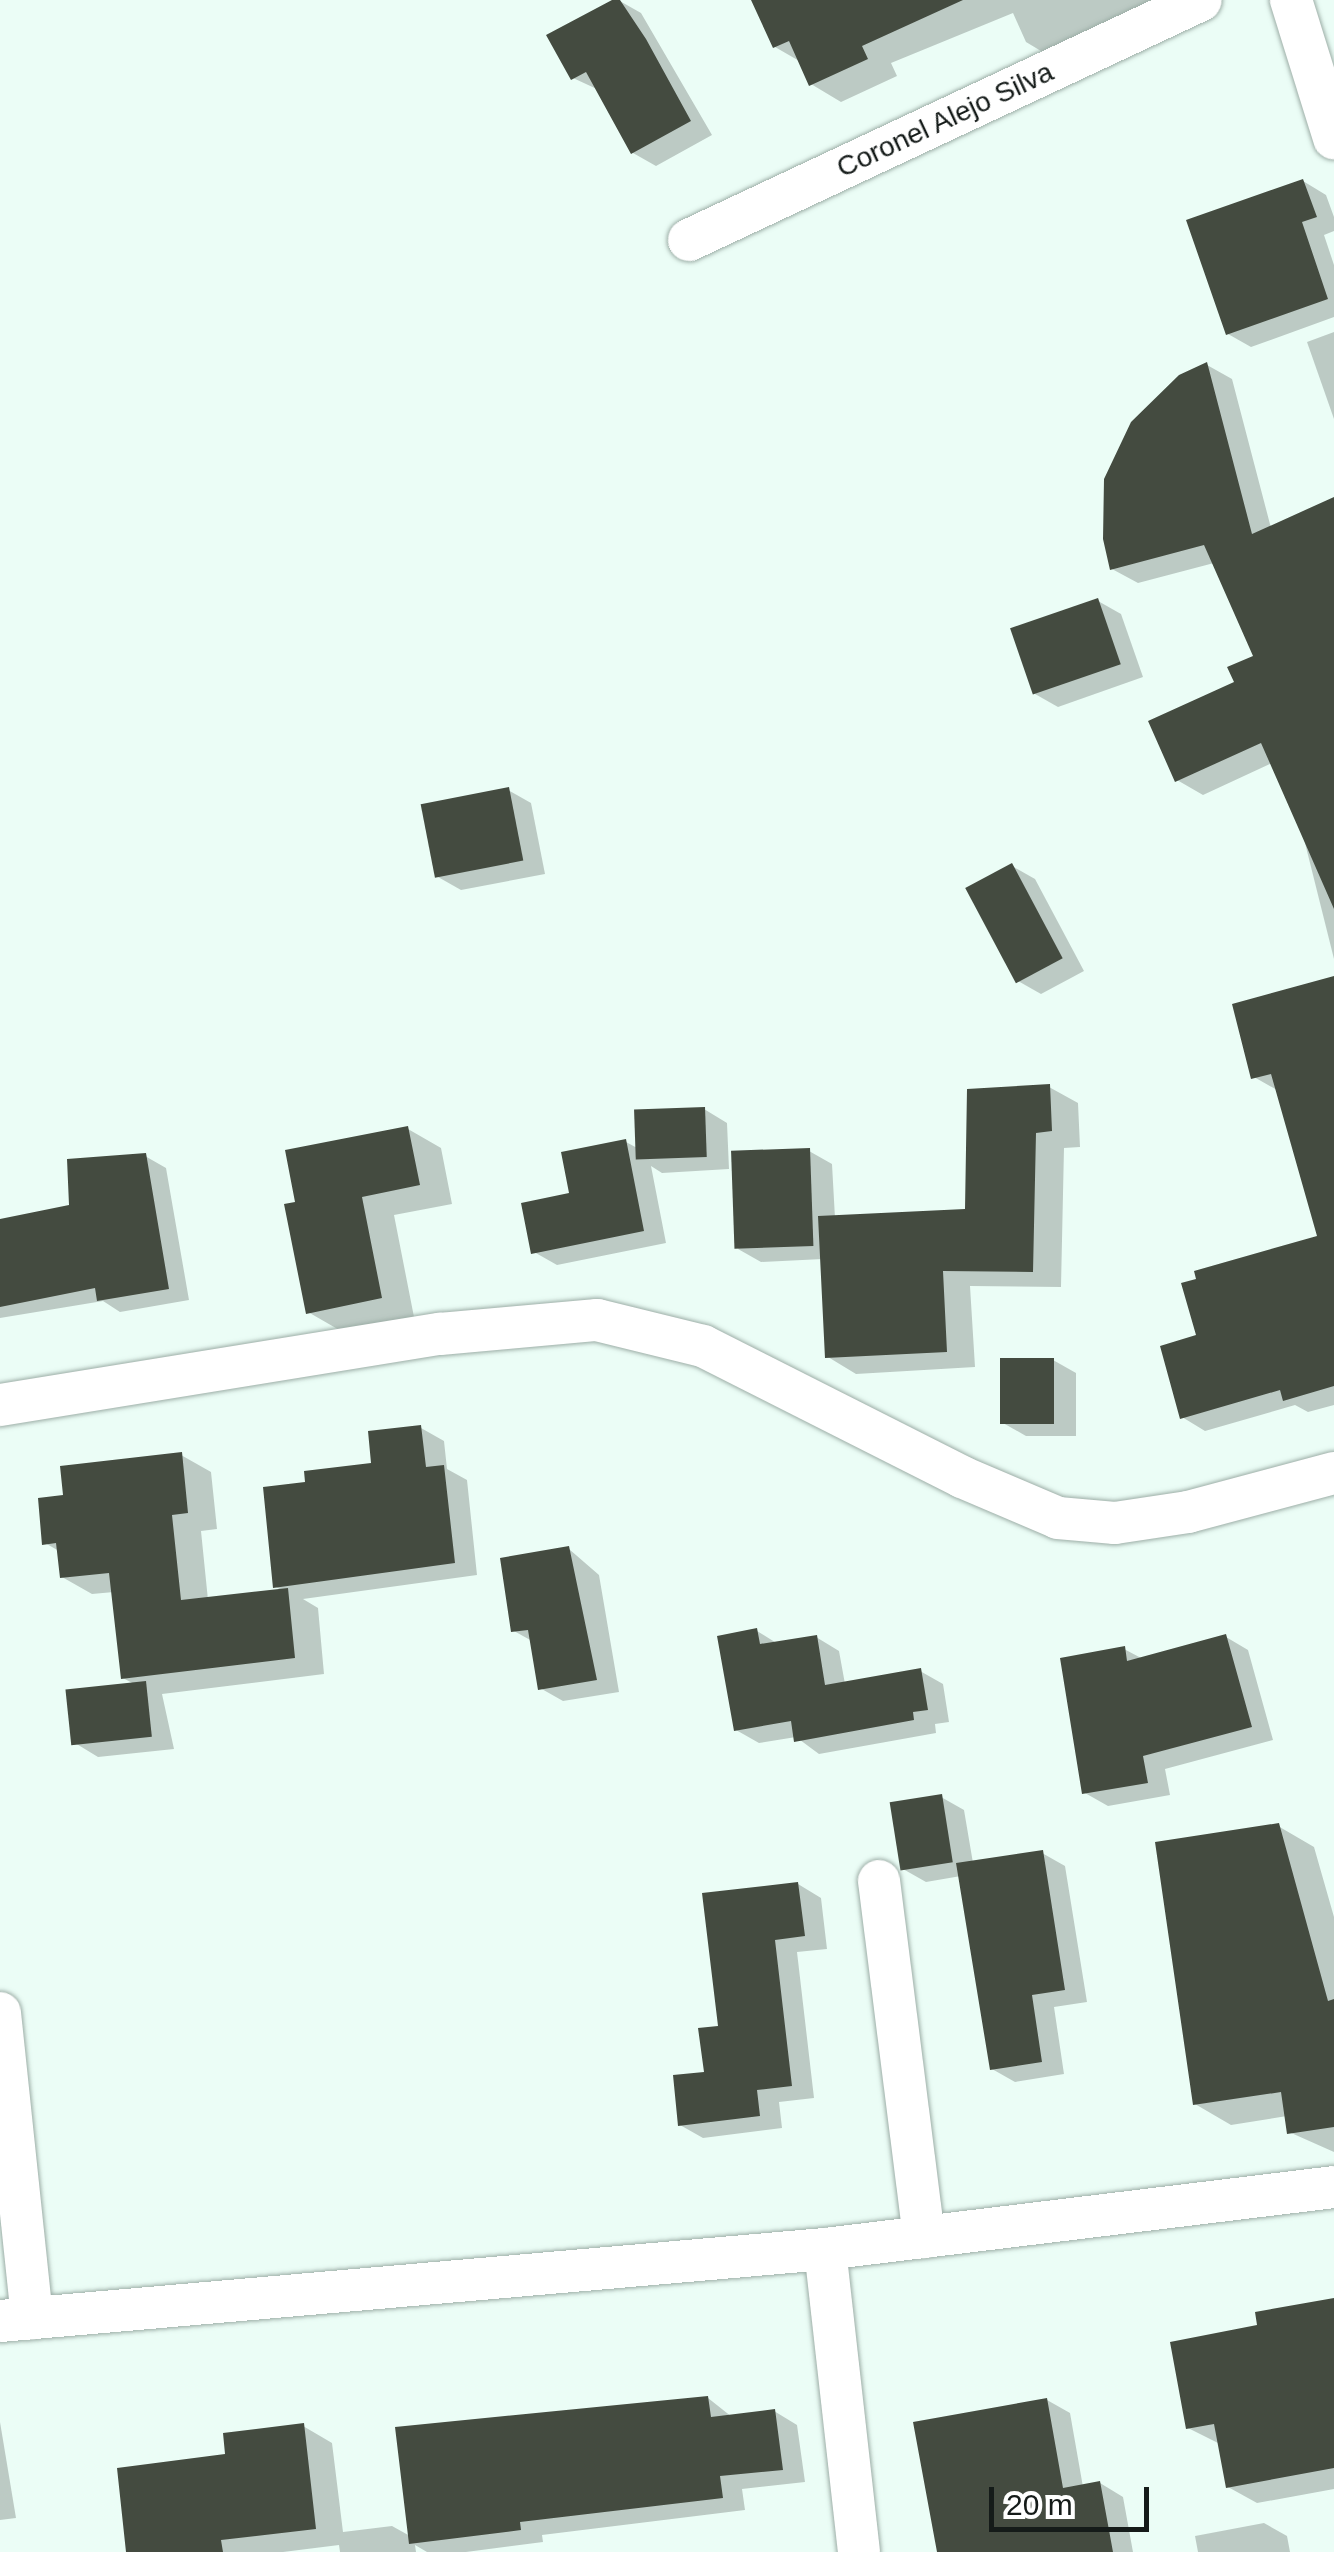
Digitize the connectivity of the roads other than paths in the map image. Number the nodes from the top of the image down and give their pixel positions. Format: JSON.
{"nodes":[{"id":1,"x":1201,"y":0,"type":"edge"},
{"id":2,"x":1291,"y":0,"type":"edge"},
{"id":3,"x":1334,"y":138,"type":"edge"},
{"id":4,"x":689,"y":240,"type":"dead end"},
{"id":5,"x":0,"y":1405,"type":"edge"},
{"id":6,"x":1334,"y":1473,"type":"edge"},
{"id":7,"x":879,"y":1881,"type":"dead end"},
{"id":8,"x":0,"y":2013,"type":"edge"},
{"id":9,"x":1334,"y":2187,"type":"edge"},
{"id":10,"x":924,"y":2237,"type":"junction"},
{"id":11,"x":825,"y":2249,"type":"junction"},
{"id":12,"x":16,"y":2319,"type":"edge"},
{"id":13,"x":859,"y":2552,"type":"edge"}],
"edges":[{"from":1,"to":4,"type":"street","name":"Coronel Alejo Silva"},
{"from":2,"to":3,"type":"street"},
{"from":5,"to":6,"type":"street"},
{"from":7,"to":10,"type":"street"},
{"from":8,"to":12,"type":"street"},
{"from":9,"to":10,"type":"street"},
{"from":10,"to":11,"type":"street"},
{"from":11,"to":12,"type":"street"},
{"from":11,"to":13,"type":"street"}]}
